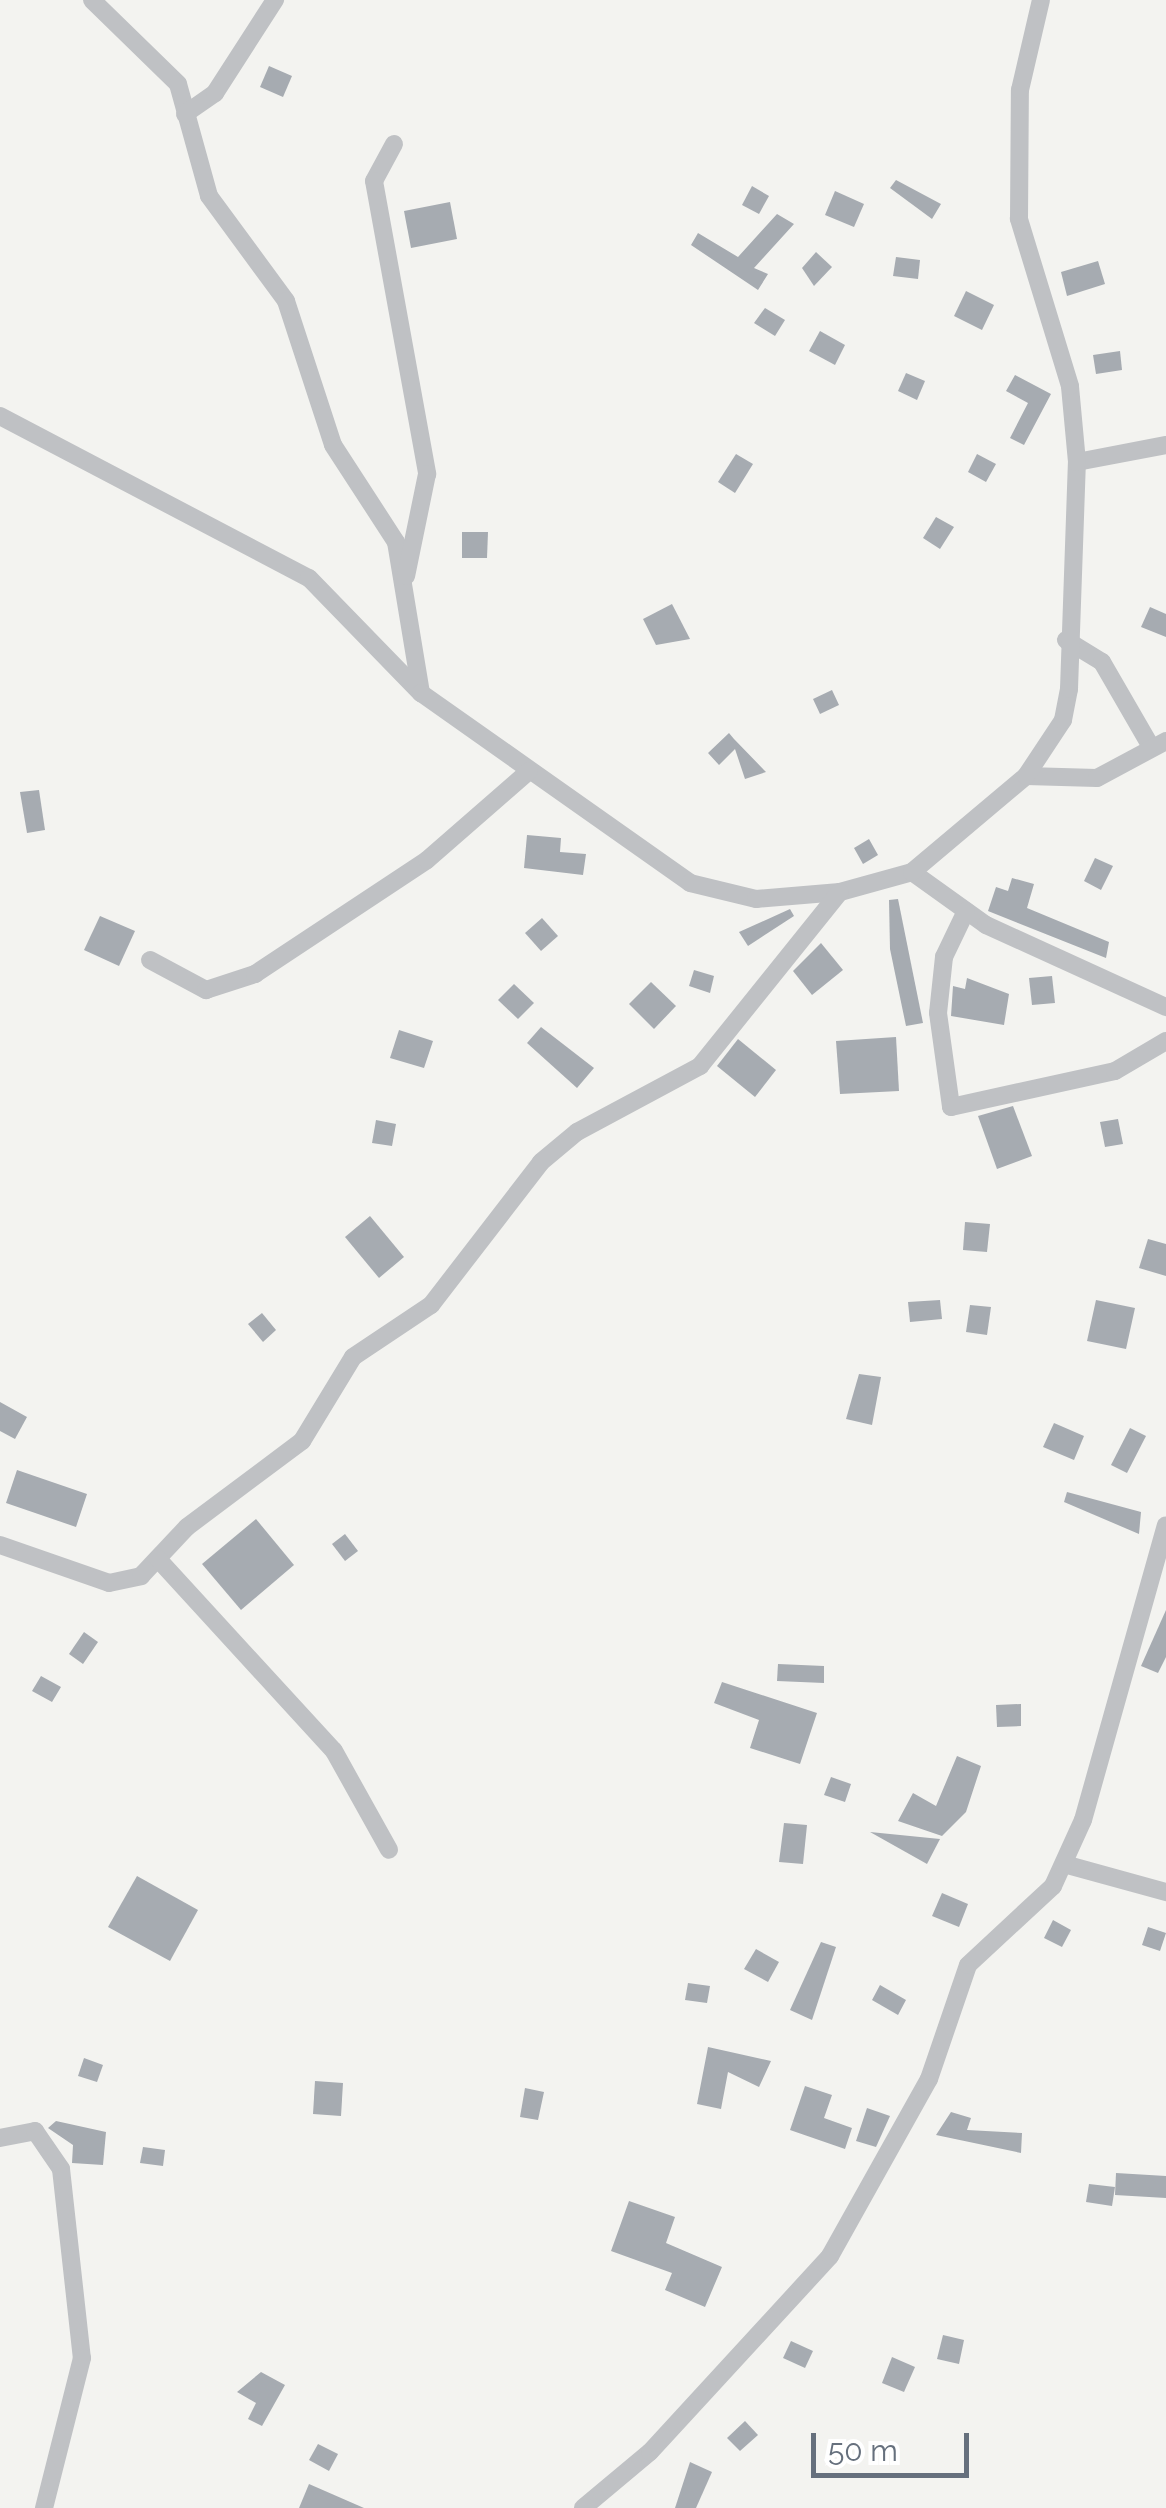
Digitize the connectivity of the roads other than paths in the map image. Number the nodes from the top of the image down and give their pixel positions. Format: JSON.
{"nodes":[{"id":1,"x":92,"y":0,"type":"edge"},
{"id":2,"x":275,"y":0,"type":"edge"},
{"id":3,"x":1041,"y":0,"type":"edge"},
{"id":4,"x":185,"y":114,"type":"junction"},
{"id":5,"x":394,"y":144,"type":"dead end"},
{"id":6,"x":2,"y":419,"type":"edge"},
{"id":7,"x":1166,"y":445,"type":"edge"},
{"id":8,"x":1077,"y":462,"type":"junction"},
{"id":9,"x":404,"y":581,"type":"junction"},
{"id":10,"x":1066,"y":640,"type":"junction"},
{"id":11,"x":421,"y":693,"type":"junction"},
{"id":12,"x":1159,"y":744,"type":"edge"},
{"id":13,"x":529,"y":772,"type":"junction"},
{"id":14,"x":1026,"y":776,"type":"junction"},
{"id":15,"x":912,"y":872,"type":"junction"},
{"id":16,"x":840,"y":892,"type":"junction"},
{"id":17,"x":966,"y":911,"type":"junction"},
{"id":18,"x":150,"y":960,"type":"dead end"},
{"id":19,"x":1166,"y":1007,"type":"edge"},
{"id":20,"x":1166,"y":1040,"type":"edge"},
{"id":21,"x":1166,"y":1525,"type":"edge"},
{"id":22,"x":0,"y":1545,"type":"edge"},
{"id":23,"x":158,"y":1559,"type":"junction"},
{"id":24,"x":390,"y":1850,"type":"dead end"},
{"id":25,"x":1064,"y":1864,"type":"junction"},
{"id":26,"x":1166,"y":1892,"type":"edge"},
{"id":27,"x":0,"y":2138,"type":"edge"},
{"id":28,"x":44,"y":2508,"type":"edge"},
{"id":29,"x":582,"y":2508,"type":"edge"}],
"edges":[{"from":1,"to":4,"type":"street"},
{"from":2,"to":4,"type":"street"},
{"from":3,"to":8,"type":"street"},
{"from":4,"to":9,"type":"street"},
{"from":5,"to":9,"type":"street"},
{"from":6,"to":11,"type":"street"},
{"from":7,"to":8,"type":"street"},
{"from":8,"to":10,"type":"street"},
{"from":9,"to":11,"type":"street"},
{"from":10,"to":12,"type":"street"},
{"from":10,"to":14,"type":"street"},
{"from":11,"to":13,"type":"street"},
{"from":12,"to":14,"type":"street"},
{"from":13,"to":16,"type":"street"},
{"from":13,"to":18,"type":"street"},
{"from":14,"to":15,"type":"street"},
{"from":15,"to":16,"type":"street"},
{"from":15,"to":17,"type":"street"},
{"from":16,"to":23,"type":"street"},
{"from":17,"to":19,"type":"street"},
{"from":17,"to":20,"type":"street"},
{"from":21,"to":25,"type":"street"},
{"from":22,"to":23,"type":"street"},
{"from":23,"to":24,"type":"street"},
{"from":25,"to":26,"type":"street"},
{"from":25,"to":29,"type":"street"},
{"from":27,"to":28,"type":"street"}]}
